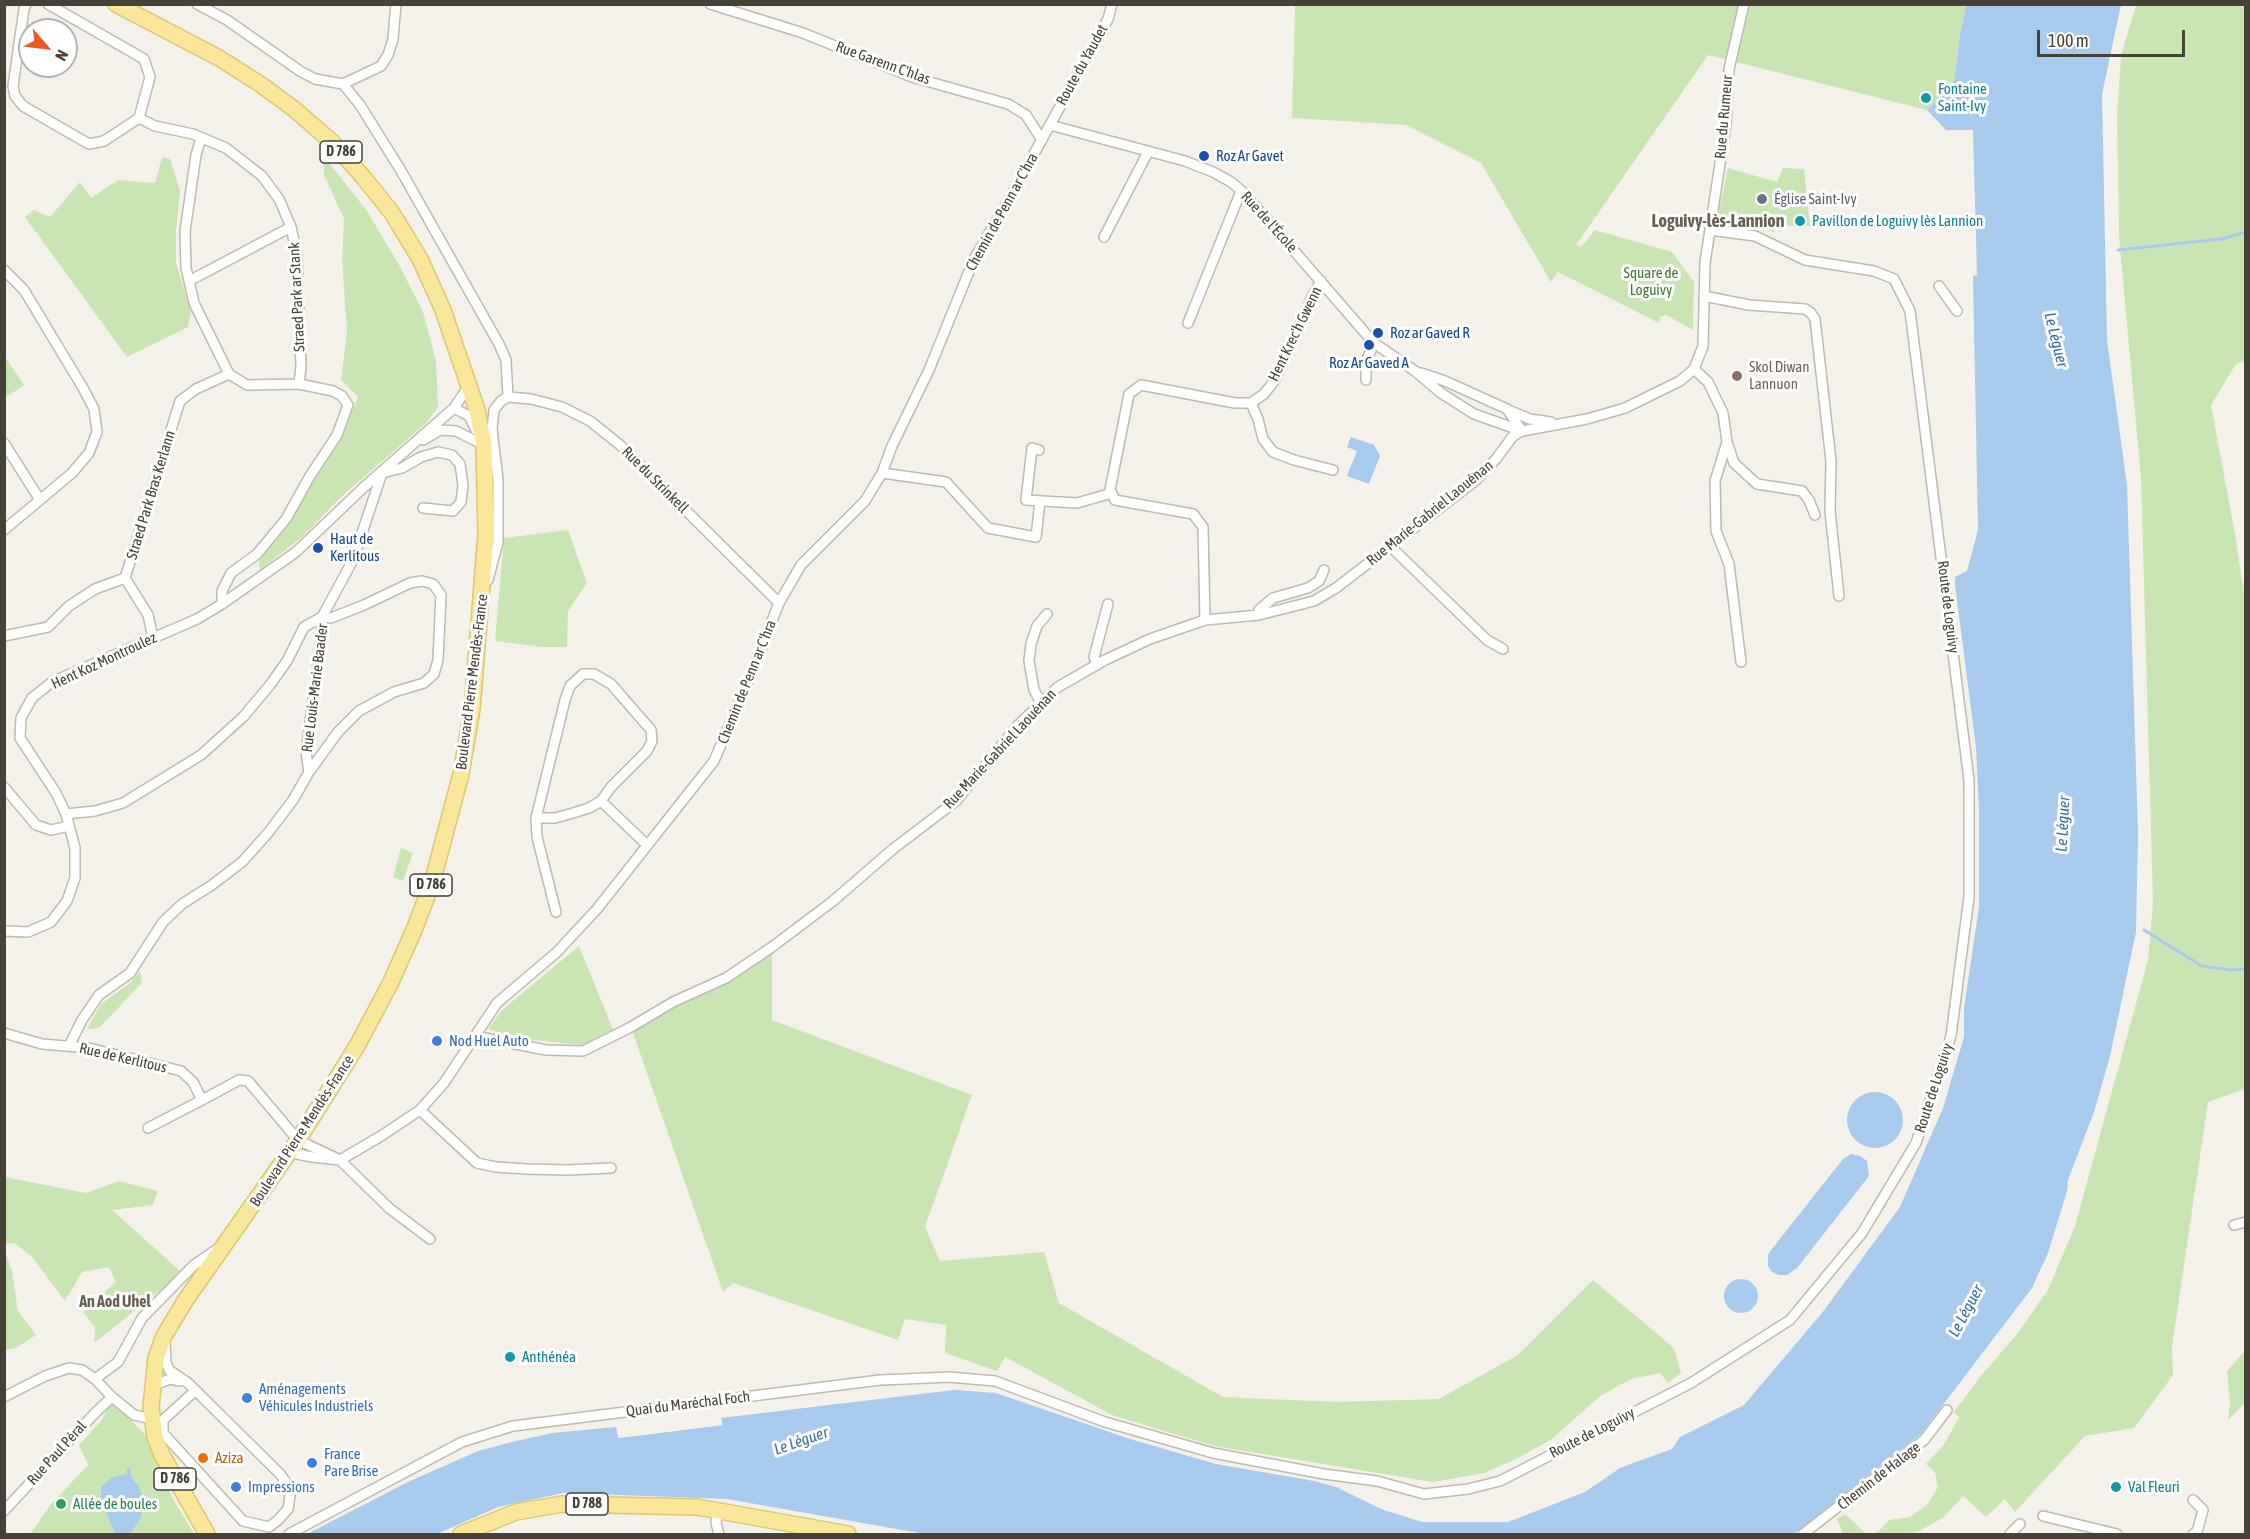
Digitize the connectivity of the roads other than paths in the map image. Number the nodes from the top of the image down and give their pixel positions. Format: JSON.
{"nodes":[{"id":1,"x":26,"y":4,"type":"edge"},
{"id":2,"x":48,"y":4,"type":"edge"},
{"id":3,"x":116,"y":4,"type":"edge"},
{"id":4,"x":197,"y":4,"type":"edge"},
{"id":5,"x":396,"y":4,"type":"edge"},
{"id":6,"x":710,"y":4,"type":"edge"},
{"id":7,"x":1112,"y":4,"type":"edge"},
{"id":8,"x":1744,"y":4,"type":"edge"},
{"id":9,"x":343,"y":84,"type":"junction"},
{"id":10,"x":139,"y":118,"type":"junction"},
{"id":11,"x":1050,"y":125,"type":"junction"},
{"id":12,"x":201,"y":138,"type":"junction"},
{"id":13,"x":1042,"y":140,"type":"junction"},
{"id":14,"x":1148,"y":152,"type":"junction"},
{"id":15,"x":1241,"y":191,"type":"junction"},
{"id":16,"x":291,"y":227,"type":"junction"},
{"id":17,"x":1710,"y":230,"type":"junction"},
{"id":18,"x":1104,"y":237,"type":"dead end"},
{"id":19,"x":4,"y":270,"type":"edge"},
{"id":20,"x":189,"y":281,"type":"junction"},
{"id":21,"x":1321,"y":281,"type":"junction"},
{"id":22,"x":1939,"y":286,"type":"dead end"},
{"id":23,"x":1704,"y":296,"type":"junction"},
{"id":24,"x":1957,"y":310,"type":"dead end"},
{"id":25,"x":1188,"y":323,"type":"dead end"},
{"id":26,"x":1374,"y":343,"type":"junction"},
{"id":27,"x":1694,"y":369,"type":"junction"},
{"id":28,"x":1415,"y":371,"type":"junction"},
{"id":29,"x":229,"y":374,"type":"junction"},
{"id":30,"x":1366,"y":380,"type":"dead end"},
{"id":31,"x":299,"y":384,"type":"junction"},
{"id":32,"x":468,"y":387,"type":"junction"},
{"id":33,"x":508,"y":397,"type":"junction"},
{"id":34,"x":1251,"y":403,"type":"junction"},
{"id":35,"x":454,"y":408,"type":"junction"},
{"id":36,"x":1507,"y":410,"type":"junction"},
{"id":37,"x":1587,"y":419,"type":"junction"},
{"id":38,"x":1522,"y":431,"type":"junction"},
{"id":39,"x":1726,"y":442,"type":"junction"},
{"id":40,"x":4,"y":443,"type":"edge"},
{"id":41,"x":484,"y":445,"type":"junction"},
{"id":42,"x":412,"y":447,"type":"junction"},
{"id":43,"x":1039,"y":450,"type":"dead end"},
{"id":44,"x":1333,"y":470,"type":"dead end"},
{"id":45,"x":382,"y":472,"type":"junction"},
{"id":46,"x":882,"y":473,"type":"junction"},
{"id":47,"x":1114,"y":497,"type":"junction"},
{"id":48,"x":40,"y":500,"type":"junction"},
{"id":49,"x":1040,"y":501,"type":"junction"},
{"id":50,"x":423,"y":508,"type":"dead end"},
{"id":51,"x":1815,"y":515,"type":"dead end"},
{"id":52,"x":4,"y":530,"type":"edge"},
{"id":53,"x":1390,"y":546,"type":"junction"},
{"id":54,"x":1324,"y":570,"type":"dead end"},
{"id":55,"x":125,"y":578,"type":"junction"},
{"id":56,"x":1839,"y":596,"type":"dead end"},
{"id":57,"x":482,"y":603,"type":"junction"},
{"id":58,"x":778,"y":603,"type":"junction"},
{"id":59,"x":222,"y":604,"type":"junction"},
{"id":60,"x":1108,"y":604,"type":"dead end"},
{"id":61,"x":1047,"y":614,"type":"dead end"},
{"id":62,"x":1259,"y":615,"type":"junction"},
{"id":63,"x":322,"y":617,"type":"junction"},
{"id":64,"x":1205,"y":620,"type":"junction"},
{"id":65,"x":4,"y":636,"type":"edge"},
{"id":66,"x":153,"y":638,"type":"junction"},
{"id":67,"x":1503,"y":649,"type":"dead end"},
{"id":68,"x":1741,"y":662,"type":"dead end"},
{"id":69,"x":1097,"y":665,"type":"junction"},
{"id":70,"x":1041,"y":703,"type":"junction"},
{"id":71,"x":309,"y":772,"type":"junction"},
{"id":72,"x":4,"y":787,"type":"edge"},
{"id":73,"x":600,"y":801,"type":"junction"},
{"id":74,"x":66,"y":814,"type":"junction"},
{"id":75,"x":536,"y":818,"type":"junction"},
{"id":76,"x":69,"y":826,"type":"junction"},
{"id":77,"x":647,"y":845,"type":"junction"},
{"id":78,"x":556,"y":912,"type":"dead end"},
{"id":79,"x":4,"y":931,"type":"edge"},
{"id":80,"x":4,"y":1033,"type":"edge"},
{"id":81,"x":475,"y":1036,"type":"junction"},
{"id":82,"x":69,"y":1046,"type":"junction"},
{"id":83,"x":202,"y":1100,"type":"junction"},
{"id":84,"x":420,"y":1110,"type":"junction"},
{"id":85,"x":148,"y":1128,"type":"dead end"},
{"id":86,"x":294,"y":1145,"type":"junction"},
{"id":87,"x":340,"y":1160,"type":"junction"},
{"id":88,"x":611,"y":1168,"type":"dead end"},
{"id":89,"x":2246,"y":1222,"type":"edge"},
{"id":90,"x":2234,"y":1225,"type":"dead end"},
{"id":91,"x":430,"y":1239,"type":"dead end"},
{"id":92,"x":228,"y":1242,"type":"junction"},
{"id":93,"x":164,"y":1336,"type":"junction"},
{"id":94,"x":95,"y":1379,"type":"junction"},
{"id":95,"x":188,"y":1383,"type":"junction"},
{"id":96,"x":152,"y":1386,"type":"junction"},
{"id":97,"x":195,"y":1391,"type":"junction"},
{"id":98,"x":4,"y":1397,"type":"edge"},
{"id":99,"x":112,"y":1397,"type":"junction"},
{"id":100,"x":1947,"y":1410,"type":"dead end"},
{"id":101,"x":152,"y":1419,"type":"junction"},
{"id":102,"x":1106,"y":1422,"type":"joint"},
{"id":103,"x":2193,"y":1500,"type":"dead end"},
{"id":104,"x":718,"y":1510,"type":"junction"},
{"id":105,"x":4,"y":1511,"type":"edge"},
{"id":106,"x":2043,"y":1516,"type":"dead end"},
{"id":107,"x":2020,"y":1524,"type":"dead end"},
{"id":108,"x":207,"y":1534,"type":"edge"},
{"id":109,"x":289,"y":1534,"type":"edge"},
{"id":110,"x":461,"y":1534,"type":"edge"},
{"id":111,"x":719,"y":1534,"type":"edge"},
{"id":112,"x":848,"y":1534,"type":"edge"},
{"id":113,"x":1803,"y":1534,"type":"edge"},
{"id":114,"x":2010,"y":1534,"type":"edge"},
{"id":115,"x":2117,"y":1534,"type":"edge"},
{"id":116,"x":2193,"y":1534,"type":"edge"}],
"edges":[{"from":1,"to":10,"type":"street"},
{"from":2,"to":10,"type":"street"},
{"from":3,"to":32,"type":"main road","name":"Boulevard Pierre Mendès-France","number":"D 786"},
{"from":4,"to":9,"type":"street"},
{"from":5,"to":9,"type":"street"},
{"from":6,"to":13,"type":"street","name":"Rue Garenn C'hlas"},
{"from":7,"to":11,"type":"street","name":"Route du Yaudet"},
{"from":8,"to":17,"type":"street","name":"Rue du Rumeur"},
{"from":9,"to":33,"type":"street"},
{"from":10,"to":12,"type":"street","name":"Straed Park ar Stank"},
{"from":11,"to":13,"type":"street","name":"Chemin de Penn ar C'hra"},
{"from":11,"to":14,"type":"street","name":"Rue de l'École"},
{"from":12,"to":16,"type":"street","name":"Straed Park ar Stank"},
{"from":12,"to":20,"type":"street"},
{"from":13,"to":46,"type":"street","name":"Chemin de Penn ar C'hra"},
{"from":14,"to":15,"type":"street","name":"Rue de l'École"},
{"from":14,"to":18,"type":"street"},
{"from":15,"to":21,"type":"street","name":"Rue de l'École"},
{"from":15,"to":25,"type":"street"},
{"from":16,"to":20,"type":"street"},
{"from":16,"to":31,"type":"street","name":"Straed Park ar Stank"},
{"from":17,"to":23,"type":"street"},
{"from":17,"to":102,"type":"street","name":"Route de Loguivy"},
{"from":19,"to":48,"type":"street"},
{"from":20,"to":29,"type":"street"},
{"from":21,"to":26,"type":"street","name":"Rue de l'École"},
{"from":21,"to":34,"type":"street","name":"Hent Krec'h Gwenn"},
{"from":22,"to":24,"type":"street"},
{"from":23,"to":27,"type":"street"},
{"from":23,"to":56,"type":"street"},
{"from":26,"to":28,"type":"street","name":"Rue de l'École"},
{"from":26,"to":30,"type":"street"},
{"from":27,"to":37,"type":"street","name":"Rue de l'École"},
{"from":27,"to":39,"type":"street"},
{"from":28,"to":36,"type":"street","name":"Rue de l'École"},
{"from":28,"to":38,"type":"street","name":"Rue de l'École"},
{"from":29,"to":31,"type":"street"},
{"from":29,"to":55,"type":"street","name":"Straed Park Bras Kerlann"},
{"from":31,"to":59,"type":"street"},
{"from":32,"to":35,"type":"street","name":"Hent Koz Montroulez"},
{"from":32,"to":41,"type":"main road","name":"Boulevard Pierre Mendès-France","number":"D 786"},
{"from":33,"to":57,"type":"street"},
{"from":33,"to":58,"type":"street","name":"Rue du Strinkell"},
{"from":34,"to":44,"type":"street"},
{"from":34,"to":47,"type":"street"},
{"from":35,"to":41,"type":"street"},
{"from":35,"to":42,"type":"street","name":"Hent Koz Montroulez"},
{"from":36,"to":37,"type":"street"},
{"from":36,"to":38,"type":"street","name":"Rue de l'École"},
{"from":37,"to":38,"type":"street","name":"Rue de l'École"},
{"from":38,"to":53,"type":"street","name":"Rue Marie-Gabriel Laouénan"},
{"from":39,"to":51,"type":"street"},
{"from":39,"to":68,"type":"street"},
{"from":40,"to":48,"type":"street"},
{"from":41,"to":42,"type":"street","name":"Hent Koz Montroulez"},
{"from":41,"to":57,"type":"main road","name":"Boulevard Pierre Mendès-France","number":"D 786"},
{"from":42,"to":45,"type":"street","name":"Hent Koz Montroulez"},
{"from":43,"to":49,"type":"street"},
{"from":45,"to":50,"type":"street"},
{"from":45,"to":59,"type":"street","name":"Hent Koz Montroulez"},
{"from":45,"to":63,"type":"street"},
{"from":46,"to":49,"type":"street"},
{"from":46,"to":58,"type":"street","name":"Chemin de Penn ar C'hra"},
{"from":47,"to":49,"type":"street"},
{"from":47,"to":64,"type":"street"},
{"from":48,"to":52,"type":"street"},
{"from":53,"to":62,"type":"street","name":"Rue Marie-Gabriel Laouénan"},
{"from":53,"to":67,"type":"street"},
{"from":54,"to":62,"type":"street"},
{"from":55,"to":65,"type":"street"},
{"from":55,"to":66,"type":"street","name":"Straed Park Bras Kerlann"},
{"from":57,"to":86,"type":"main road","name":"Boulevard Pierre Mendès-France","number":"D 786"},
{"from":58,"to":77,"type":"street","name":"Chemin de Penn ar C'hra"},
{"from":59,"to":66,"type":"street","name":"Hent Koz Montroulez"},
{"from":60,"to":69,"type":"street"},
{"from":61,"to":70,"type":"street"},
{"from":62,"to":64,"type":"street","name":"Rue Marie-Gabriel Laouénan"},
{"from":63,"to":71,"type":"street","name":"Rue Louis-Marie Baader"},
{"from":63,"to":71,"type":"street","name":"Rue Louis-Marie Baader"},
{"from":63,"to":74,"type":"street"},
{"from":64,"to":69,"type":"street","name":"Rue Marie-Gabriel Laouénan"},
{"from":66,"to":74,"type":"street","name":"Hent Koz Montroulez"},
{"from":69,"to":70,"type":"street","name":"Rue Marie-Gabriel Laouénan"},
{"from":70,"to":81,"type":"street","name":"Rue Marie-Gabriel Laouénan"},
{"from":71,"to":82,"type":"street","name":"Rue Louis-Marie Baader"},
{"from":72,"to":76,"type":"street"},
{"from":73,"to":75,"type":"street"},
{"from":73,"to":75,"type":"street"},
{"from":73,"to":77,"type":"street"},
{"from":74,"to":76,"type":"street","name":"Hent Koz Montroulez"},
{"from":75,"to":78,"type":"street"},
{"from":76,"to":79,"type":"street","name":"Hent Koz Montroulez"},
{"from":77,"to":81,"type":"street","name":"Chemin de Penn ar C'hra"},
{"from":80,"to":82,"type":"street","name":"Rue de Kerlitous"},
{"from":81,"to":84,"type":"street","name":"Chemin de Penn ar C'hra"},
{"from":82,"to":83,"type":"street","name":"Rue de Kerlitous"},
{"from":83,"to":85,"type":"street"},
{"from":83,"to":86,"type":"street"},
{"from":84,"to":87,"type":"street","name":"Chemin de Penn ar C'hra"},
{"from":84,"to":88,"type":"street"},
{"from":86,"to":87,"type":"street"},
{"from":86,"to":92,"type":"main road","name":"Boulevard Pierre Mendès-France","number":"D 786"},
{"from":87,"to":91,"type":"street"},
{"from":89,"to":90,"type":"street"},
{"from":92,"to":93,"type":"main road","name":"Boulevard Pierre Mendès-France","number":"D 786"},
{"from":92,"to":94,"type":"street"},
{"from":93,"to":95,"type":"street"},
{"from":93,"to":96,"type":"main road","name":"Boulevard Pierre Mendès-France","number":"D 786"},
{"from":94,"to":98,"type":"street"},
{"from":94,"to":99,"type":"street"},
{"from":95,"to":96,"type":"street"},
{"from":95,"to":97,"type":"street"},
{"from":96,"to":101,"type":"main road","name":"Boulevard Pierre Mendès-France","number":"D 786"},
{"from":97,"to":97,"type":"street"},
{"from":99,"to":101,"type":"street"},
{"from":99,"to":105,"type":"street","name":"Rue Paul Péral"},
{"from":100,"to":113,"type":"street","name":"Chemin de Halage"},
{"from":101,"to":108,"type":"main road","name":"Boulevard Pierre Mendès-France","number":"D 786"},
{"from":102,"to":109,"type":"street","name":"Quai du Maréchal Foch"},
{"from":103,"to":116,"type":"street"},
{"from":104,"to":110,"type":"main road","number":"D 788"},
{"from":104,"to":111,"type":"street"},
{"from":104,"to":112,"type":"main road","number":"D 788"},
{"from":106,"to":115,"type":"street"},
{"from":107,"to":114,"type":"street"}]}
